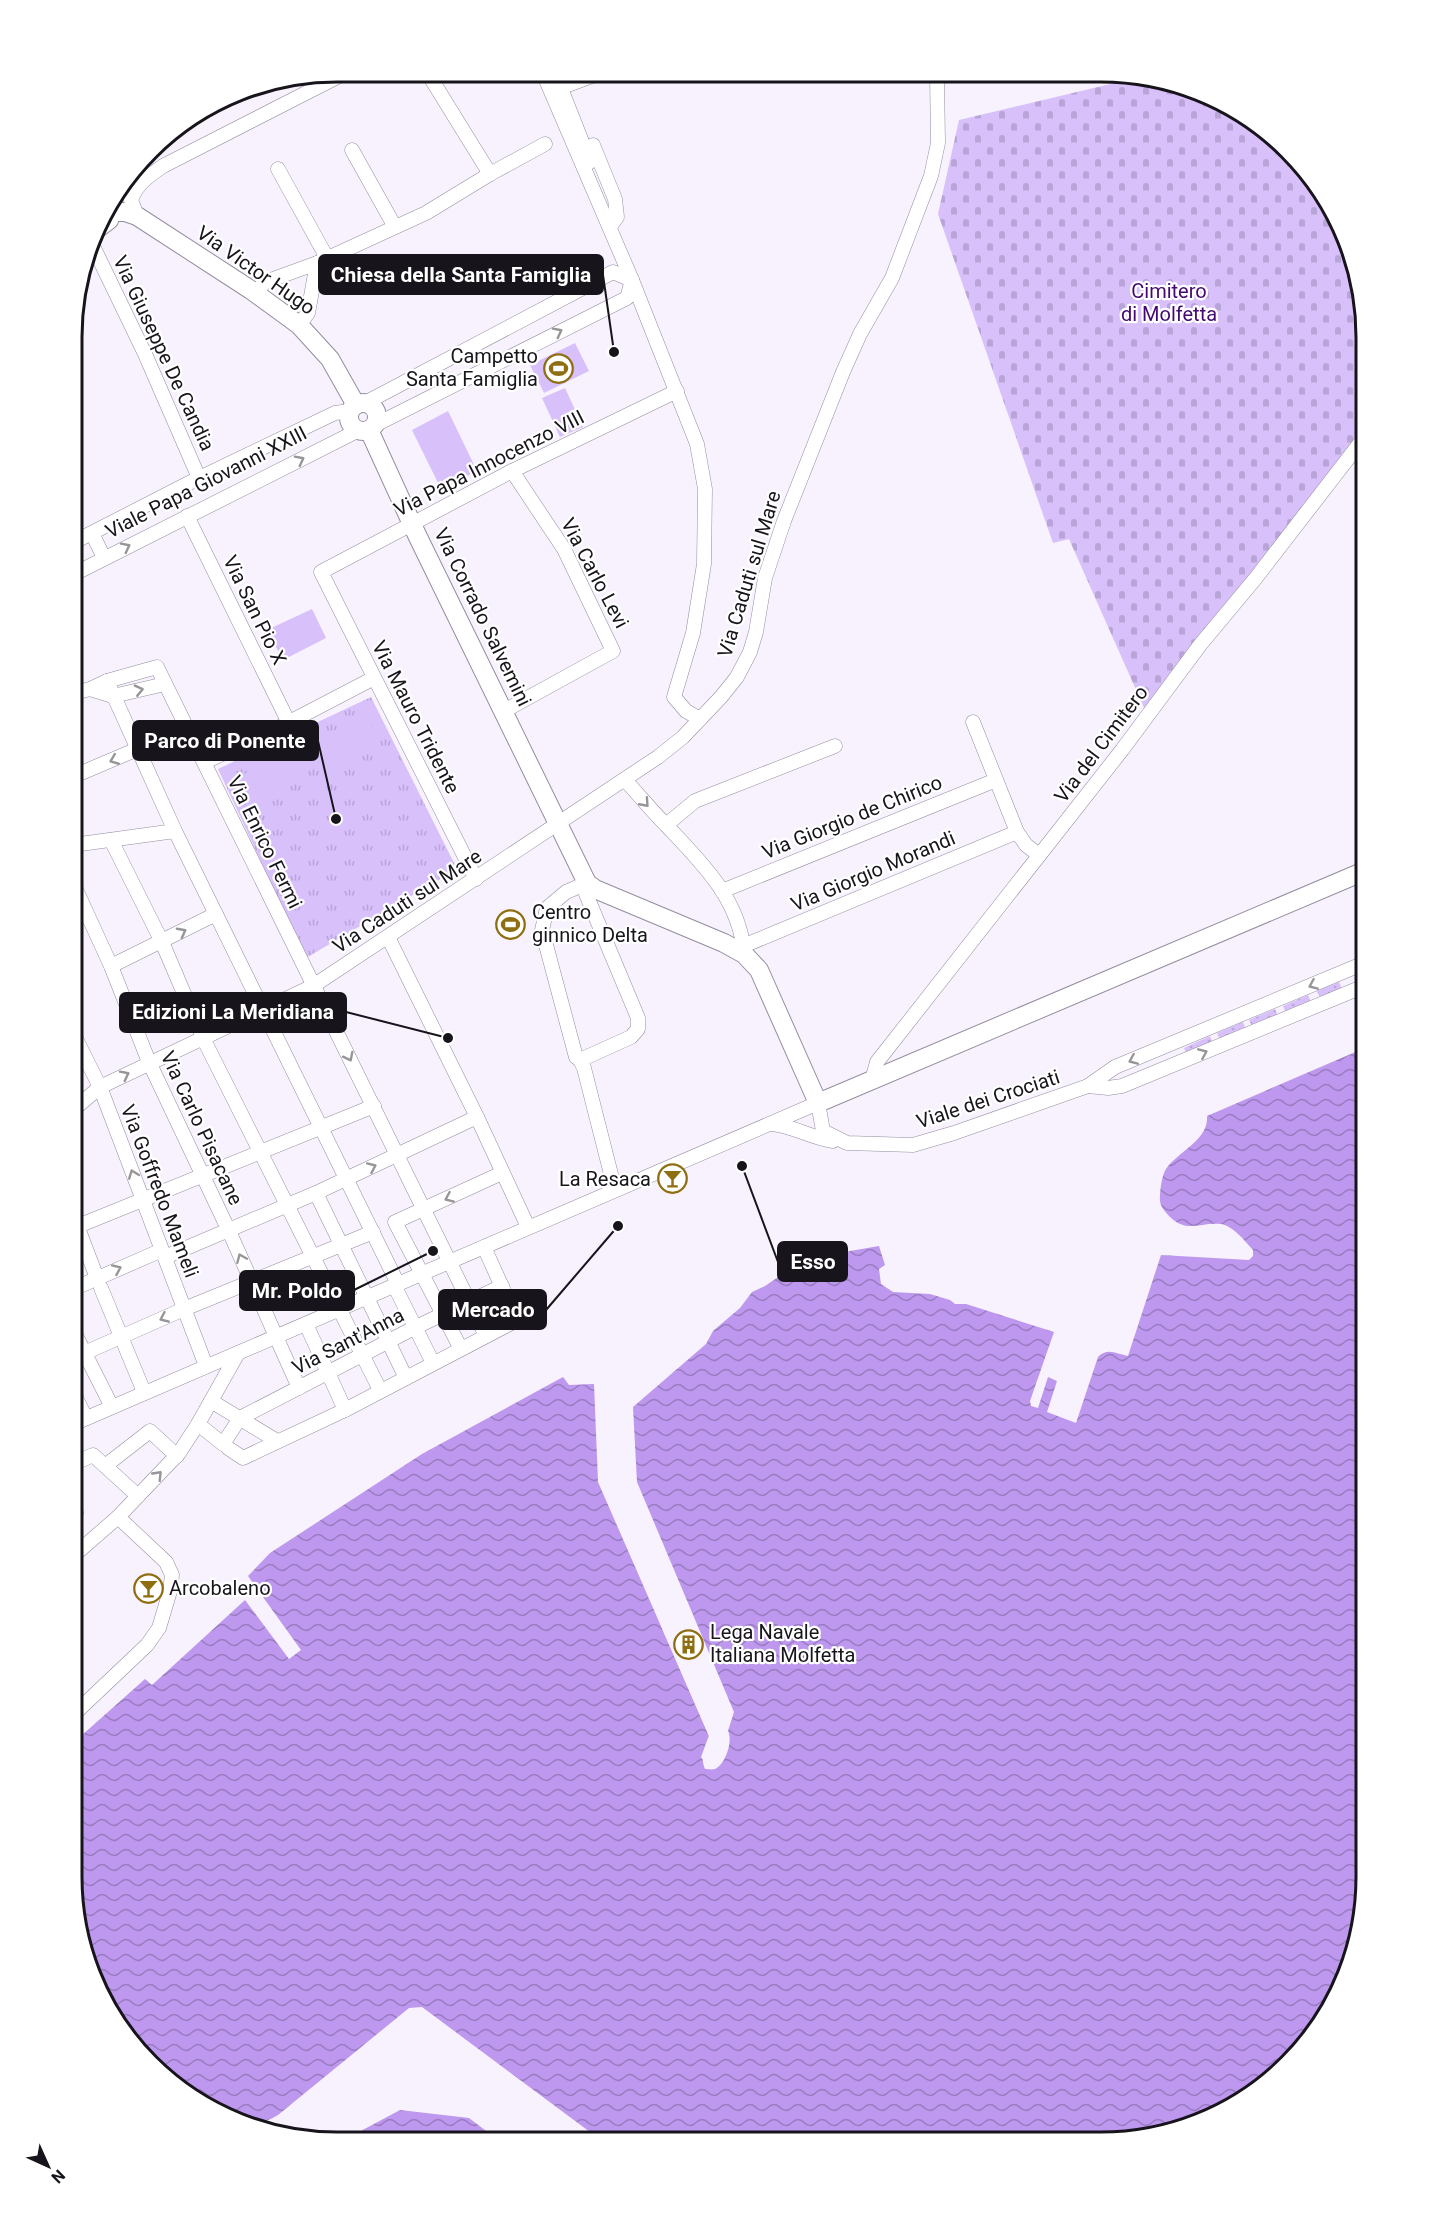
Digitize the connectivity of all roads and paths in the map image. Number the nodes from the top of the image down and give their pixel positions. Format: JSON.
{"nodes":[{"id":1,"x":433,"y":82,"type":"edge"},
{"id":2,"x":547,"y":82,"type":"edge"},
{"id":3,"x":561,"y":82,"type":"edge"},
{"id":4,"x":566,"y":82,"type":"edge"},
{"id":5,"x":576,"y":82,"type":"edge"},
{"id":6,"x":937,"y":82,"type":"edge"},
{"id":7,"x":326,"y":83,"type":"edge"},
{"id":8,"x":568,"y":85,"type":"junction"},
{"id":9,"x":545,"y":144,"type":"dead end"},
{"id":10,"x":352,"y":150,"type":"dead end"},
{"id":11,"x":163,"y":166,"type":"junction"},
{"id":12,"x":279,"y":169,"type":"dead end"},
{"id":13,"x":145,"y":171,"type":"edge"},
{"id":14,"x":490,"y":174,"type":"junction"},
{"id":15,"x":602,"y":203,"type":"junction"},
{"id":16,"x":116,"y":211,"type":"edge"},
{"id":17,"x":137,"y":216,"type":"junction"},
{"id":18,"x":612,"y":224,"type":"junction"},
{"id":19,"x":395,"y":227,"type":"junction"},
{"id":20,"x":97,"y":254,"type":"edge"},
{"id":21,"x":322,"y":261,"type":"junction"},
{"id":22,"x":632,"y":280,"type":"junction"},
{"id":23,"x":255,"y":293,"type":"junction"},
{"id":24,"x":299,"y":325,"type":"junction"},
{"id":25,"x":677,"y":391,"type":"junction"},
{"id":26,"x":357,"y":406,"type":"junction"},
{"id":27,"x":367,"y":428,"type":"junction"},
{"id":28,"x":1356,"y":448,"type":"edge"},
{"id":29,"x":512,"y":471,"type":"junction"},
{"id":30,"x":199,"y":478,"type":"junction"},
{"id":31,"x":187,"y":516,"type":"junction"},
{"id":32,"x":412,"y":524,"type":"junction"},
{"id":33,"x":92,"y":533,"type":"junction"},
{"id":34,"x":82,"y":538,"type":"edge"},
{"id":35,"x":105,"y":558,"type":"junction"},
{"id":36,"x":82,"y":570,"type":"edge"},
{"id":37,"x":321,"y":572,"type":"joint"},
{"id":38,"x":374,"y":678,"type":"junction"},
{"id":39,"x":107,"y":681,"type":"junction"},
{"id":40,"x":165,"y":684,"type":"junction"},
{"id":41,"x":90,"y":689,"type":"junction"},
{"id":42,"x":82,"y":691,"type":"edge"},
{"id":43,"x":113,"y":696,"type":"junction"},
{"id":44,"x":504,"y":711,"type":"junction"},
{"id":45,"x":700,"y":719,"type":"junction"},
{"id":46,"x":288,"y":721,"type":"junction"},
{"id":47,"x":972,"y":722,"type":"dead end"},
{"id":48,"x":187,"y":728,"type":"junction"},
{"id":49,"x":835,"y":746,"type":"dead end"},
{"id":50,"x":137,"y":750,"type":"junction"},
{"id":51,"x":205,"y":762,"type":"junction"},
{"id":52,"x":82,"y":773,"type":"edge"},
{"id":53,"x":625,"y":780,"type":"junction"},
{"id":54,"x":996,"y":780,"type":"junction"},
{"id":55,"x":558,"y":824,"type":"junction"},
{"id":56,"x":666,"y":825,"type":"junction"},
{"id":57,"x":175,"y":831,"type":"junction"},
{"id":58,"x":1017,"y":832,"type":"junction"},
{"id":59,"x":111,"y":840,"type":"junction"},
{"id":60,"x":82,"y":844,"type":"edge"},
{"id":61,"x":1039,"y":855,"type":"junction"},
{"id":62,"x":1356,"y":875,"type":"edge"},
{"id":63,"x":476,"y":879,"type":"junction"},
{"id":64,"x":587,"y":883,"type":"junction"},
{"id":65,"x":722,"y":891,"type":"junction"},
{"id":66,"x":82,"y":903,"type":"edge"},
{"id":67,"x":216,"y":914,"type":"junction"},
{"id":68,"x":388,"y":937,"type":"junction"},
{"id":69,"x":162,"y":942,"type":"junction"},
{"id":70,"x":744,"y":950,"type":"junction"},
{"id":71,"x":111,"y":966,"type":"junction"},
{"id":72,"x":1356,"y":967,"type":"edge"},
{"id":73,"x":313,"y":986,"type":"junction"},
{"id":74,"x":1356,"y":990,"type":"edge"},
{"id":75,"x":263,"y":1009,"type":"junction"},
{"id":76,"x":203,"y":1038,"type":"junction"},
{"id":77,"x":82,"y":1059,"type":"edge"},
{"id":78,"x":580,"y":1060,"type":"junction"},
{"id":79,"x":150,"y":1062,"type":"junction"},
{"id":80,"x":872,"y":1080,"type":"junction"},
{"id":81,"x":1088,"y":1086,"type":"junction"},
{"id":82,"x":100,"y":1087,"type":"junction"},
{"id":83,"x":82,"y":1102,"type":"edge"},
{"id":84,"x":374,"y":1106,"type":"junction"},
{"id":85,"x":810,"y":1107,"type":"junction"},
{"id":86,"x":477,"y":1117,"type":"junction"},
{"id":87,"x":772,"y":1124,"type":"junction"},
{"id":88,"x":322,"y":1128,"type":"junction"},
{"id":89,"x":821,"y":1139,"type":"junction"},
{"id":90,"x":847,"y":1143,"type":"junction"},
{"id":91,"x":262,"y":1151,"type":"junction"},
{"id":92,"x":397,"y":1155,"type":"junction"},
{"id":93,"x":502,"y":1173,"type":"junction"},
{"id":94,"x":202,"y":1176,"type":"junction"},
{"id":95,"x":346,"y":1178,"type":"junction"},
{"id":96,"x":615,"y":1190,"type":"junction"},
{"id":97,"x":316,"y":1193,"type":"junction"},
{"id":98,"x":143,"y":1200,"type":"junction"},
{"id":99,"x":287,"y":1205,"type":"junction"},
{"id":100,"x":424,"y":1209,"type":"junction"},
{"id":101,"x":82,"y":1220,"type":"edge"},
{"id":102,"x":528,"y":1227,"type":"junction"},
{"id":103,"x":229,"y":1231,"type":"junction"},
{"id":104,"x":373,"y":1232,"type":"junction"},
{"id":105,"x":82,"y":1242,"type":"edge"},
{"id":106,"x":341,"y":1245,"type":"junction"},
{"id":107,"x":484,"y":1246,"type":"junction"},
{"id":108,"x":163,"y":1253,"type":"junction"},
{"id":109,"x":312,"y":1257,"type":"junction"},
{"id":110,"x":449,"y":1262,"type":"junction"},
{"id":111,"x":421,"y":1274,"type":"junction"},
{"id":112,"x":251,"y":1282,"type":"junction"},
{"id":113,"x":99,"y":1283,"type":"junction"},
{"id":114,"x":396,"y":1285,"type":"junction"},
{"id":115,"x":502,"y":1286,"type":"junction"},
{"id":116,"x":82,"y":1287,"type":"edge"},
{"id":117,"x":366,"y":1298,"type":"junction"},
{"id":118,"x":469,"y":1301,"type":"junction"},
{"id":119,"x":184,"y":1309,"type":"junction"},
{"id":120,"x":339,"y":1310,"type":"junction"},
{"id":121,"x":443,"y":1314,"type":"junction"},
{"id":122,"x":306,"y":1324,"type":"junction"},
{"id":123,"x":416,"y":1327,"type":"junction"},
{"id":124,"x":486,"y":1336,"type":"junction"},
{"id":125,"x":121,"y":1337,"type":"junction"},
{"id":126,"x":276,"y":1337,"type":"junction"},
{"id":127,"x":388,"y":1342,"type":"junction"},
{"id":128,"x":461,"y":1349,"type":"junction"},
{"id":129,"x":238,"y":1353,"type":"junction"},
{"id":130,"x":82,"y":1355,"type":"edge"},
{"id":131,"x":362,"y":1356,"type":"junction"},
{"id":132,"x":82,"y":1361,"type":"edge"},
{"id":133,"x":433,"y":1363,"type":"junction"},
{"id":134,"x":206,"y":1366,"type":"junction"},
{"id":135,"x":328,"y":1373,"type":"junction"},
{"id":136,"x":406,"y":1378,"type":"junction"},
{"id":137,"x":299,"y":1388,"type":"junction"},
{"id":138,"x":380,"y":1390,"type":"junction"},
{"id":139,"x":144,"y":1392,"type":"junction"},
{"id":140,"x":211,"y":1401,"type":"junction"},
{"id":141,"x":112,"y":1407,"type":"junction"},
{"id":142,"x":82,"y":1410,"type":"edge"},
{"id":143,"x":345,"y":1410,"type":"junction"},
{"id":144,"x":86,"y":1418,"type":"junction"},
{"id":145,"x":240,"y":1418,"type":"junction"},
{"id":146,"x":82,"y":1420,"type":"edge"},
{"id":147,"x":198,"y":1424,"type":"junction"},
{"id":148,"x":277,"y":1441,"type":"junction"},
{"id":149,"x":226,"y":1446,"type":"junction"},
{"id":150,"x":177,"y":1456,"type":"junction"},
{"id":151,"x":82,"y":1460,"type":"edge"},
{"id":152,"x":105,"y":1467,"type":"junction"},
{"id":153,"x":138,"y":1496,"type":"junction"},
{"id":154,"x":118,"y":1517,"type":"junction"},
{"id":155,"x":82,"y":1545,"type":"edge"},
{"id":156,"x":82,"y":1707,"type":"edge"}],
"edges":[{"from":1,"to":14,"type":"street"},
{"from":2,"to":15,"type":"street"},
{"from":3,"to":15,"type":"street"},
{"from":4,"to":8,"type":"street"},
{"from":5,"to":8,"type":"street"},
{"from":6,"to":45,"type":"street","name":"Via Caduti sul Mare"},
{"from":7,"to":11,"type":"street"},
{"from":8,"to":18,"type":"street"},
{"from":9,"to":14,"type":"street"},
{"from":10,"to":19,"type":"street"},
{"from":11,"to":13,"type":"street"},
{"from":11,"to":17,"type":"street"},
{"from":12,"to":21,"type":"street"},
{"from":14,"to":19,"type":"street"},
{"from":15,"to":18,"type":"street"},
{"from":15,"to":22,"type":"street"},
{"from":16,"to":17,"type":"main road"},
{"from":17,"to":23,"type":"main road","name":"Via Victor Hugo"},
{"from":18,"to":22,"type":"street"},
{"from":19,"to":21,"type":"street"},
{"from":20,"to":30,"type":"street","name":"Via Giuseppe De Candia"},
{"from":21,"to":23,"type":"street"},
{"from":21,"to":24,"type":"street"},
{"from":22,"to":25,"type":"street"},
{"from":22,"to":26,"type":"street","name":"Viale Papa Giovanni XXIII"},
{"from":27,"to":22,"type":"street","name":"Viale Papa Giovanni XXIII","one_way":true},
{"from":23,"to":24,"type":"main road","name":"Via Victor Hugo"},
{"from":24,"to":26,"type":"main road","name":"Via Victor Hugo"},
{"from":25,"to":29,"type":"street","name":"Via Papa Innocenzo VIII"},
{"from":25,"to":45,"type":"street"},
{"from":26,"to":27,"type":"main road"},
{"from":26,"to":27,"type":"main road"},
{"from":26,"to":30,"type":"street","name":"Viale Papa Giovanni XXIII"},
{"from":31,"to":27,"type":"street","name":"Viale Papa Giovanni XXIII","one_way":true},
{"from":27,"to":32,"type":"main road","name":"Via Corrado Salvemini"},
{"from":28,"to":61,"type":"street","name":"Via del Cimitero"},
{"from":29,"to":32,"type":"street","name":"Via Papa Innocenzo VIII"},
{"from":29,"to":44,"type":"street","name":"Via Carlo Levi"},
{"from":30,"to":33,"type":"street","name":"Viale Papa Giovanni XXIII"},
{"from":35,"to":31,"type":"street","name":"Viale Papa Giovanni XXIII","one_way":true},
{"from":31,"to":46,"type":"street","name":"Via San Pio X"},
{"from":32,"to":37,"type":"street","name":"Via Papa Innocenzo VIII"},
{"from":32,"to":44,"type":"main road","name":"Via Corrado Salvemini"},
{"from":33,"to":34,"type":"street","name":"Viale Papa Giovanni XXIII"},
{"from":33,"to":35,"type":"street"},
{"from":35,"to":36,"type":"street","name":"Viale Papa Giovanni XXIII"},
{"from":37,"to":38,"type":"street","name":"Via Mauro Tridente"},
{"from":38,"to":46,"type":"street"},
{"from":38,"to":63,"type":"street","name":"Via Mauro Tridente"},
{"from":39,"to":40,"type":"street","name":"Via Enrico Fermi"},
{"from":39,"to":41,"type":"street"},
{"from":39,"to":43,"type":"street"},
{"from":43,"to":40,"type":"street","one_way":true},
{"from":40,"to":48,"type":"street","name":"Via Enrico Fermi"},
{"from":41,"to":42,"type":"street"},
{"from":41,"to":43,"type":"street"},
{"from":43,"to":50,"type":"street"},
{"from":44,"to":55,"type":"main road","name":"Via Corrado Salvemini"},
{"from":45,"to":53,"type":"street","name":"Via Caduti sul Mare"},
{"from":46,"to":51,"type":"street"},
{"from":47,"to":54,"type":"street"},
{"from":48,"to":50,"type":"street"},
{"from":48,"to":51,"type":"street","name":"Via Enrico Fermi"},
{"from":49,"to":56,"type":"street"},
{"from":50,"to":52,"type":"street","one_way":true},
{"from":50,"to":57,"type":"street"},
{"from":51,"to":73,"type":"street","name":"Via Enrico Fermi"},
{"from":53,"to":55,"type":"street","name":"Via Caduti sul Mare"},
{"from":53,"to":56,"type":"street","one_way":true},
{"from":54,"to":58,"type":"street"},
{"from":54,"to":65,"type":"street","name":"Via Giorgio de Chirico"},
{"from":55,"to":63,"type":"street","name":"Via Caduti sul Mare"},
{"from":55,"to":64,"type":"main road","name":"Via Corrado Salvemini"},
{"from":56,"to":65,"type":"street"},
{"from":57,"to":59,"type":"street"},
{"from":57,"to":67,"type":"street"},
{"from":58,"to":61,"type":"street"},
{"from":58,"to":70,"type":"street","name":"Via Giorgio Morandi"},
{"from":59,"to":60,"type":"street"},
{"from":59,"to":69,"type":"street"},
{"from":61,"to":80,"type":"street","name":"Via del Cimitero"},
{"from":62,"to":80,"type":"main road"},
{"from":63,"to":68,"type":"street","name":"Via Caduti sul Mare"},
{"from":64,"to":70,"type":"main road"},
{"from":64,"to":78,"type":"street"},
{"from":64,"to":78,"type":"street"},
{"from":65,"to":70,"type":"street"},
{"from":66,"to":71,"type":"street","name":"Via Carlo Pisacane"},
{"from":69,"to":67,"type":"street","one_way":true},
{"from":67,"to":75,"type":"street"},
{"from":68,"to":73,"type":"street","name":"Via Caduti sul Mare"},
{"from":68,"to":86,"type":"street"},
{"from":69,"to":71,"type":"street"},
{"from":69,"to":76,"type":"street"},
{"from":70,"to":85,"type":"main road"},
{"from":71,"to":79,"type":"street","name":"Via Carlo Pisacane"},
{"from":72,"to":81,"type":"street","name":"Viale dei Crociati","one_way":true},
{"from":73,"to":75,"type":"street","name":"Via Caduti sul Mare"},
{"from":73,"to":84,"type":"street","name":"Via Enrico Fermi","one_way":true},
{"from":81,"to":74,"type":"street","name":"Viale dei Crociati","one_way":true},
{"from":75,"to":76,"type":"street","name":"Via Caduti sul Mare"},
{"from":75,"to":88,"type":"street"},
{"from":76,"to":79,"type":"street","name":"Via Caduti sul Mare"},
{"from":76,"to":91,"type":"street"},
{"from":77,"to":82,"type":"street","name":"Via Goffredo Mameli"},
{"from":78,"to":96,"type":"street"},
{"from":82,"to":79,"type":"street","name":"Via Caduti sul Mare","one_way":true},
{"from":79,"to":94,"type":"street","name":"Via Carlo Pisacane"},
{"from":80,"to":85,"type":"main road"},
{"from":81,"to":90,"type":"street","name":"Viale dei Crociati"},
{"from":82,"to":83,"type":"street","name":"Via Caduti sul Mare"},
{"from":98,"to":82,"type":"street","name":"Via Goffredo Mameli","one_way":true},
{"from":84,"to":88,"type":"street"},
{"from":84,"to":92,"type":"street","name":"Via Enrico Fermi"},
{"from":85,"to":87,"type":"street"},
{"from":85,"to":89,"type":"street"},
{"from":85,"to":90,"type":"street","name":"Viale dei Crociati"},
{"from":86,"to":92,"type":"street"},
{"from":86,"to":93,"type":"street"},
{"from":87,"to":89,"type":"street"},
{"from":87,"to":96,"type":"street"},
{"from":88,"to":91,"type":"street"},
{"from":88,"to":95,"type":"street"},
{"from":89,"to":90,"type":"street"},
{"from":91,"to":94,"type":"street"},
{"from":91,"to":99,"type":"street"},
{"from":95,"to":92,"type":"street","one_way":true},
{"from":92,"to":100,"type":"street","name":"Via Enrico Fermi"},
{"from":93,"to":100,"type":"street","one_way":true},
{"from":93,"to":102,"type":"street"},
{"from":94,"to":98,"type":"street"},
{"from":94,"to":103,"type":"street","name":"Via Carlo Pisacane"},
{"from":95,"to":97,"type":"street"},
{"from":95,"to":104,"type":"street"},
{"from":96,"to":102,"type":"street"},
{"from":97,"to":99,"type":"street"},
{"from":97,"to":106,"type":"street"},
{"from":98,"to":101,"type":"street"},
{"from":98,"to":108,"type":"street","name":"Via Goffredo Mameli"},
{"from":99,"to":103,"type":"street"},
{"from":99,"to":109,"type":"street"},
{"from":100,"to":110,"type":"street","name":"Via Enrico Fermi"},
{"from":100,"to":111,"type":"street"},
{"from":102,"to":107,"type":"street"},
{"from":103,"to":108,"type":"street"},
{"from":112,"to":103,"type":"street","name":"Via Carlo Pisacane","one_way":true},
{"from":104,"to":106,"type":"street"},
{"from":104,"to":114,"type":"street"},
{"from":105,"to":113,"type":"street"},
{"from":106,"to":109,"type":"street"},
{"from":106,"to":117,"type":"street"},
{"from":107,"to":110,"type":"street"},
{"from":107,"to":115,"type":"street"},
{"from":113,"to":108,"type":"street","one_way":true},
{"from":108,"to":119,"type":"street","name":"Via Goffredo Mameli"},
{"from":109,"to":112,"type":"street"},
{"from":109,"to":120,"type":"street"},
{"from":110,"to":111,"type":"street"},
{"from":110,"to":118,"type":"street","name":"Via Enrico Fermi"},
{"from":111,"to":114,"type":"street"},
{"from":111,"to":121,"type":"street"},
{"from":112,"to":119,"type":"street"},
{"from":112,"to":126,"type":"street","name":"Via Carlo Pisacane"},
{"from":113,"to":116,"type":"street"},
{"from":113,"to":125,"type":"street"},
{"from":114,"to":117,"type":"street"},
{"from":114,"to":123,"type":"street"},
{"from":115,"to":118,"type":"street","name":"Via Sant'Anna"},
{"from":115,"to":124,"type":"street"},
{"from":117,"to":120,"type":"street"},
{"from":117,"to":127,"type":"street"},
{"from":118,"to":121,"type":"street","name":"Via Sant'Anna"},
{"from":118,"to":124,"type":"street","name":"Via Enrico Fermi"},
{"from":119,"to":125,"type":"street","one_way":true},
{"from":119,"to":134,"type":"street","name":"Via Goffredo Mameli"},
{"from":120,"to":122,"type":"street"},
{"from":120,"to":131,"type":"street"},
{"from":121,"to":123,"type":"street","name":"Via Sant'Anna"},
{"from":121,"to":128,"type":"street"},
{"from":122,"to":126,"type":"street"},
{"from":122,"to":135,"type":"street"},
{"from":123,"to":127,"type":"street","name":"Via Sant'Anna"},
{"from":123,"to":133,"type":"street"},
{"from":124,"to":128,"type":"street"},
{"from":125,"to":130,"type":"street"},
{"from":125,"to":139,"type":"street"},
{"from":126,"to":129,"type":"street"},
{"from":126,"to":137,"type":"street","name":"Via Carlo Pisacane"},
{"from":127,"to":131,"type":"street","name":"Via Sant'Anna"},
{"from":127,"to":136,"type":"street"},
{"from":128,"to":133,"type":"street"},
{"from":129,"to":134,"type":"street"},
{"from":129,"to":140,"type":"street"},
{"from":131,"to":135,"type":"street","name":"Via Sant'Anna"},
{"from":131,"to":138,"type":"street"},
{"from":132,"to":141,"type":"street"},
{"from":133,"to":136,"type":"street"},
{"from":134,"to":139,"type":"street"},
{"from":135,"to":137,"type":"street","name":"Via Sant'Anna"},
{"from":135,"to":143,"type":"street"},
{"from":136,"to":138,"type":"street"},
{"from":137,"to":145,"type":"street","name":"Via Sant'Anna"},
{"from":138,"to":143,"type":"street"},
{"from":139,"to":141,"type":"street"},
{"from":140,"to":145,"type":"street"},
{"from":140,"to":147,"type":"street"},
{"from":141,"to":144,"type":"street"},
{"from":142,"to":144,"type":"street"},
{"from":143,"to":148,"type":"street"},
{"from":144,"to":146,"type":"street"},
{"from":145,"to":148,"type":"street"},
{"from":145,"to":149,"type":"street","name":"Via Sant'Anna"},
{"from":147,"to":149,"type":"street"},
{"from":147,"to":150,"type":"street"},
{"from":148,"to":149,"type":"street"},
{"from":150,"to":152,"type":"street"},
{"from":153,"to":150,"type":"street","one_way":true},
{"from":151,"to":152,"type":"street"},
{"from":152,"to":153,"type":"street"},
{"from":153,"to":154,"type":"street"},
{"from":154,"to":155,"type":"street"},
{"from":154,"to":156,"type":"street"}]}
